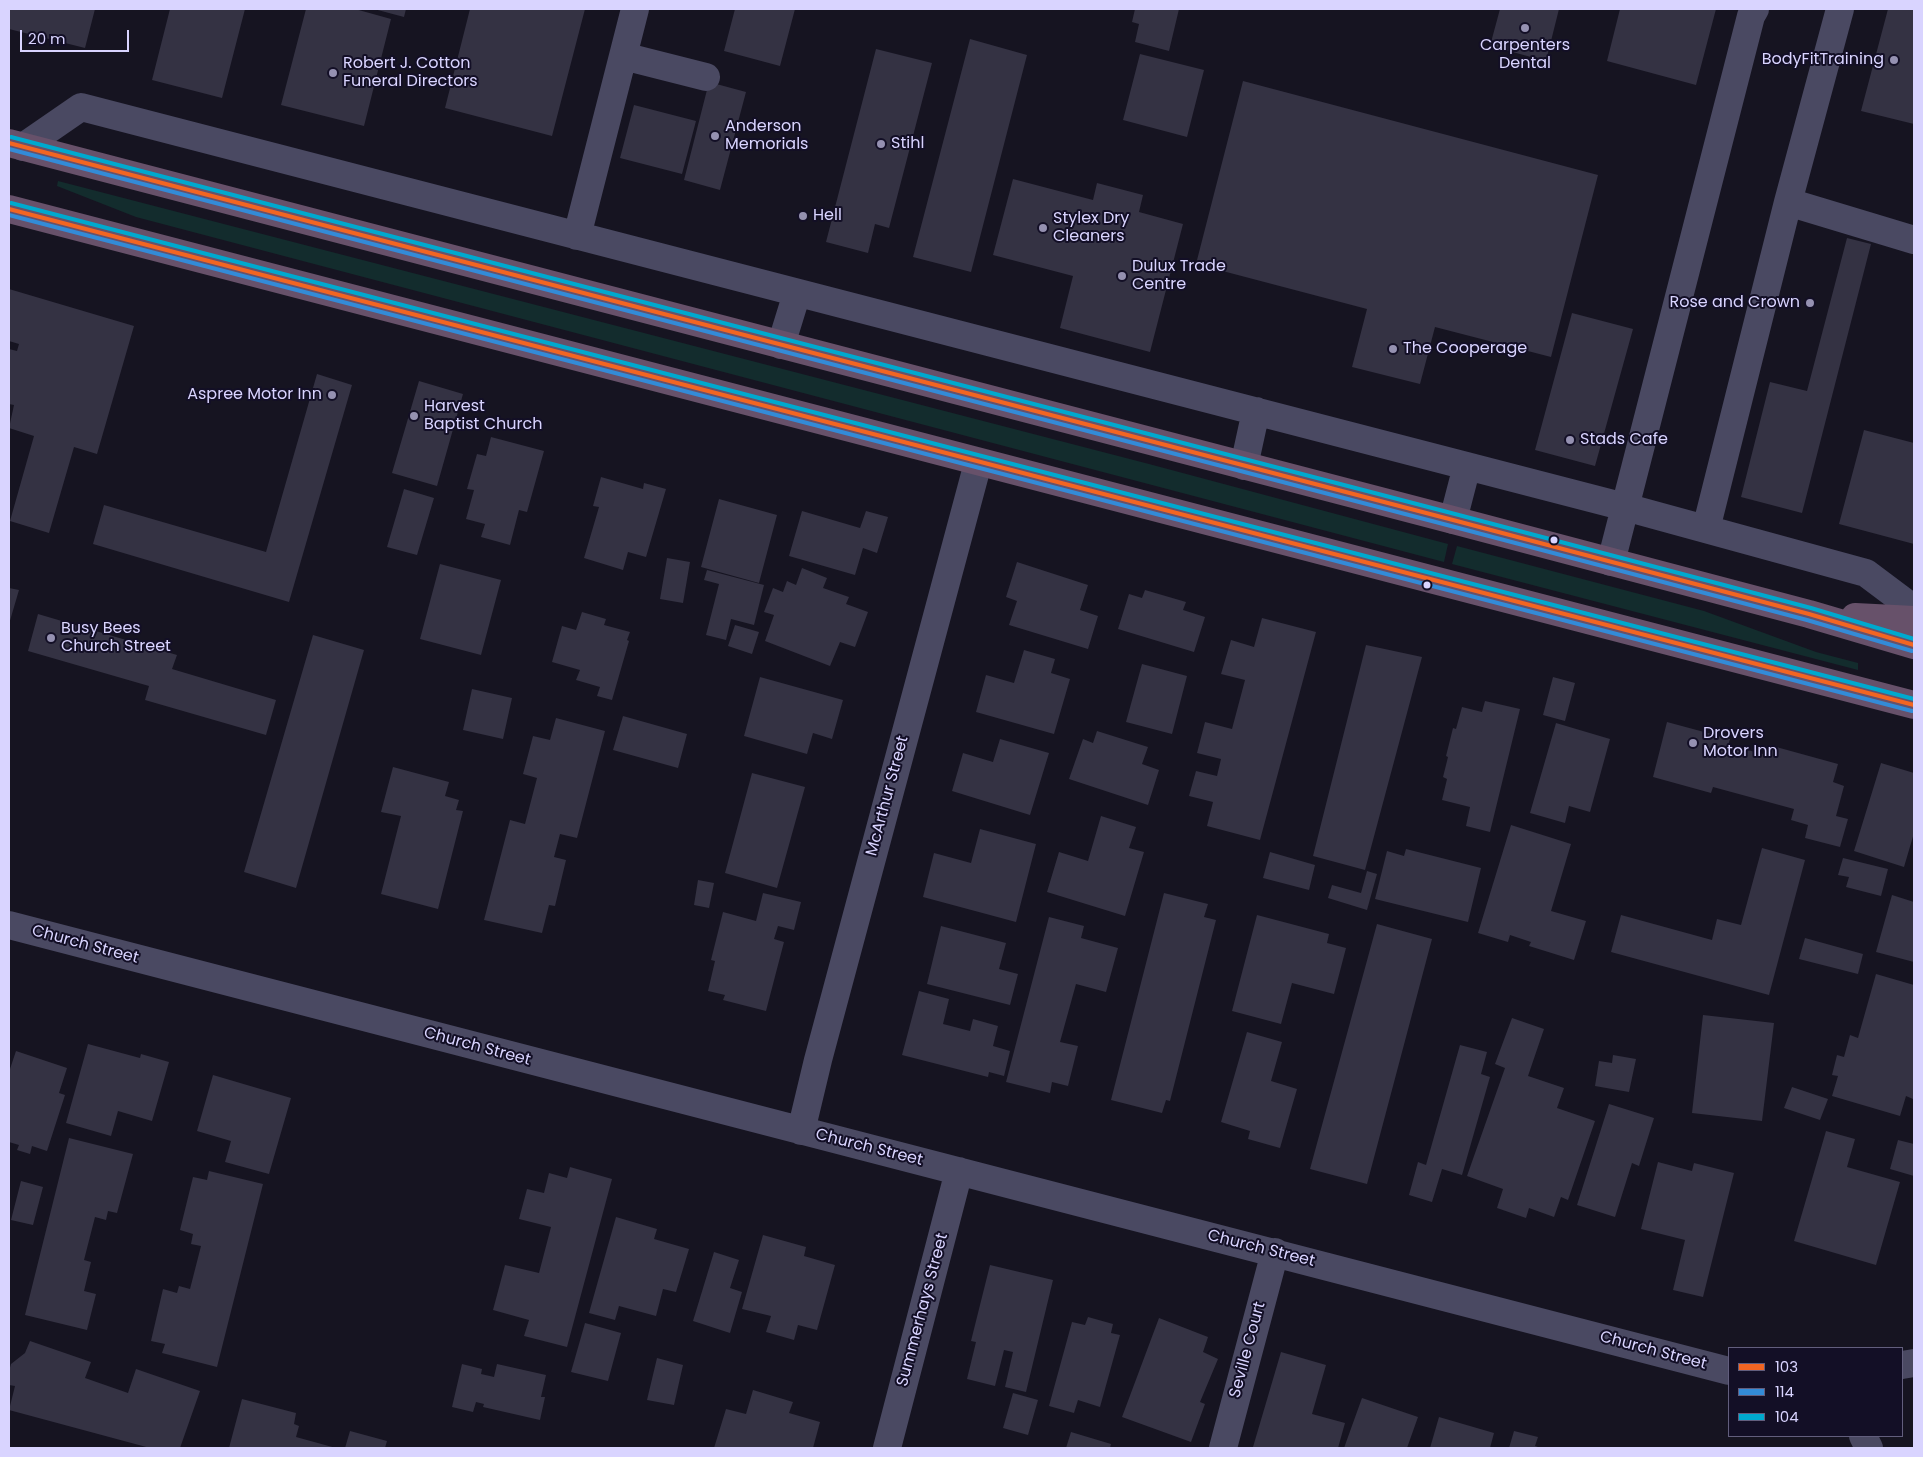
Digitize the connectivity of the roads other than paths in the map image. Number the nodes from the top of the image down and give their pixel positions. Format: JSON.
{"nodes":[{"id":1,"x":635,"y":9,"type":"edge"},
{"id":2,"x":1755,"y":9,"type":"edge"},
{"id":3,"x":1840,"y":9,"type":"edge"},
{"id":4,"x":623,"y":56,"type":"junction"},
{"id":5,"x":706,"y":77,"type":"dead end"},
{"id":6,"x":16,"y":145,"type":"edge"},
{"id":7,"x":1788,"y":202,"type":"junction"},
{"id":8,"x":9,"y":209,"type":"edge"},
{"id":9,"x":576,"y":236,"type":"junction"},
{"id":10,"x":1914,"y":240,"type":"edge"},
{"id":11,"x":797,"y":293,"type":"junction"},
{"id":12,"x":781,"y":345,"type":"junction"},
{"id":13,"x":1256,"y":411,"type":"junction"},
{"id":14,"x":978,"y":462,"type":"junction"},
{"id":15,"x":1244,"y":466,"type":"junction"},
{"id":16,"x":1467,"y":466,"type":"junction"},
{"id":17,"x":1625,"y":507,"type":"junction"},
{"id":18,"x":1453,"y":520,"type":"junction"},
{"id":19,"x":1706,"y":529,"type":"junction"},
{"id":20,"x":1611,"y":562,"type":"junction"},
{"id":21,"x":1914,"y":609,"type":"edge"},
{"id":22,"x":1808,"y":614,"type":"junction"},
{"id":23,"x":1914,"y":620,"type":"edge"},
{"id":24,"x":1914,"y":645,"type":"edge"},
{"id":25,"x":1914,"y":705,"type":"edge"},
{"id":26,"x":9,"y":925,"type":"edge"},
{"id":27,"x":801,"y":1131,"type":"junction"},
{"id":28,"x":959,"y":1171,"type":"junction"},
{"id":29,"x":1275,"y":1252,"type":"junction"},
{"id":30,"x":1728,"y":1371,"type":"edge"},
{"id":31,"x":887,"y":1448,"type":"edge"},
{"id":32,"x":1223,"y":1448,"type":"edge"}],
"edges":[{"from":1,"to":4,"type":"street"},
{"from":2,"to":17,"type":"street"},
{"from":3,"to":7,"type":"street"},
{"from":4,"to":5,"type":"street"},
{"from":4,"to":9,"type":"street"},
{"from":6,"to":9,"type":"street"},
{"from":6,"to":12,"type":"highway"},
{"from":7,"to":10,"type":"street"},
{"from":7,"to":19,"type":"street"},
{"from":8,"to":14,"type":"highway"},
{"from":9,"to":11,"type":"street"},
{"from":11,"to":12,"type":"street"},
{"from":11,"to":13,"type":"street"},
{"from":12,"to":15,"type":"highway"},
{"from":13,"to":15,"type":"street"},
{"from":13,"to":16,"type":"street"},
{"from":14,"to":25,"type":"highway"},
{"from":14,"to":27,"type":"street","name":"McArthur Street"},
{"from":15,"to":18,"type":"highway"},
{"from":16,"to":17,"type":"street"},
{"from":16,"to":18,"type":"street"},
{"from":17,"to":19,"type":"street"},
{"from":17,"to":20,"type":"street"},
{"from":18,"to":20,"type":"highway"},
{"from":19,"to":21,"type":"street"},
{"from":20,"to":22,"type":"highway"},
{"from":22,"to":23,"type":"highway"},
{"from":22,"to":24,"type":"highway"},
{"from":26,"to":27,"type":"street","name":"Church Street"},
{"from":27,"to":28,"type":"street","name":"Church Street"},
{"from":28,"to":29,"type":"street","name":"Church Street"},
{"from":28,"to":31,"type":"street","name":"Summerhays Street"},
{"from":29,"to":30,"type":"street","name":"Church Street"},
{"from":29,"to":32,"type":"street","name":"Seville Court"}]}
